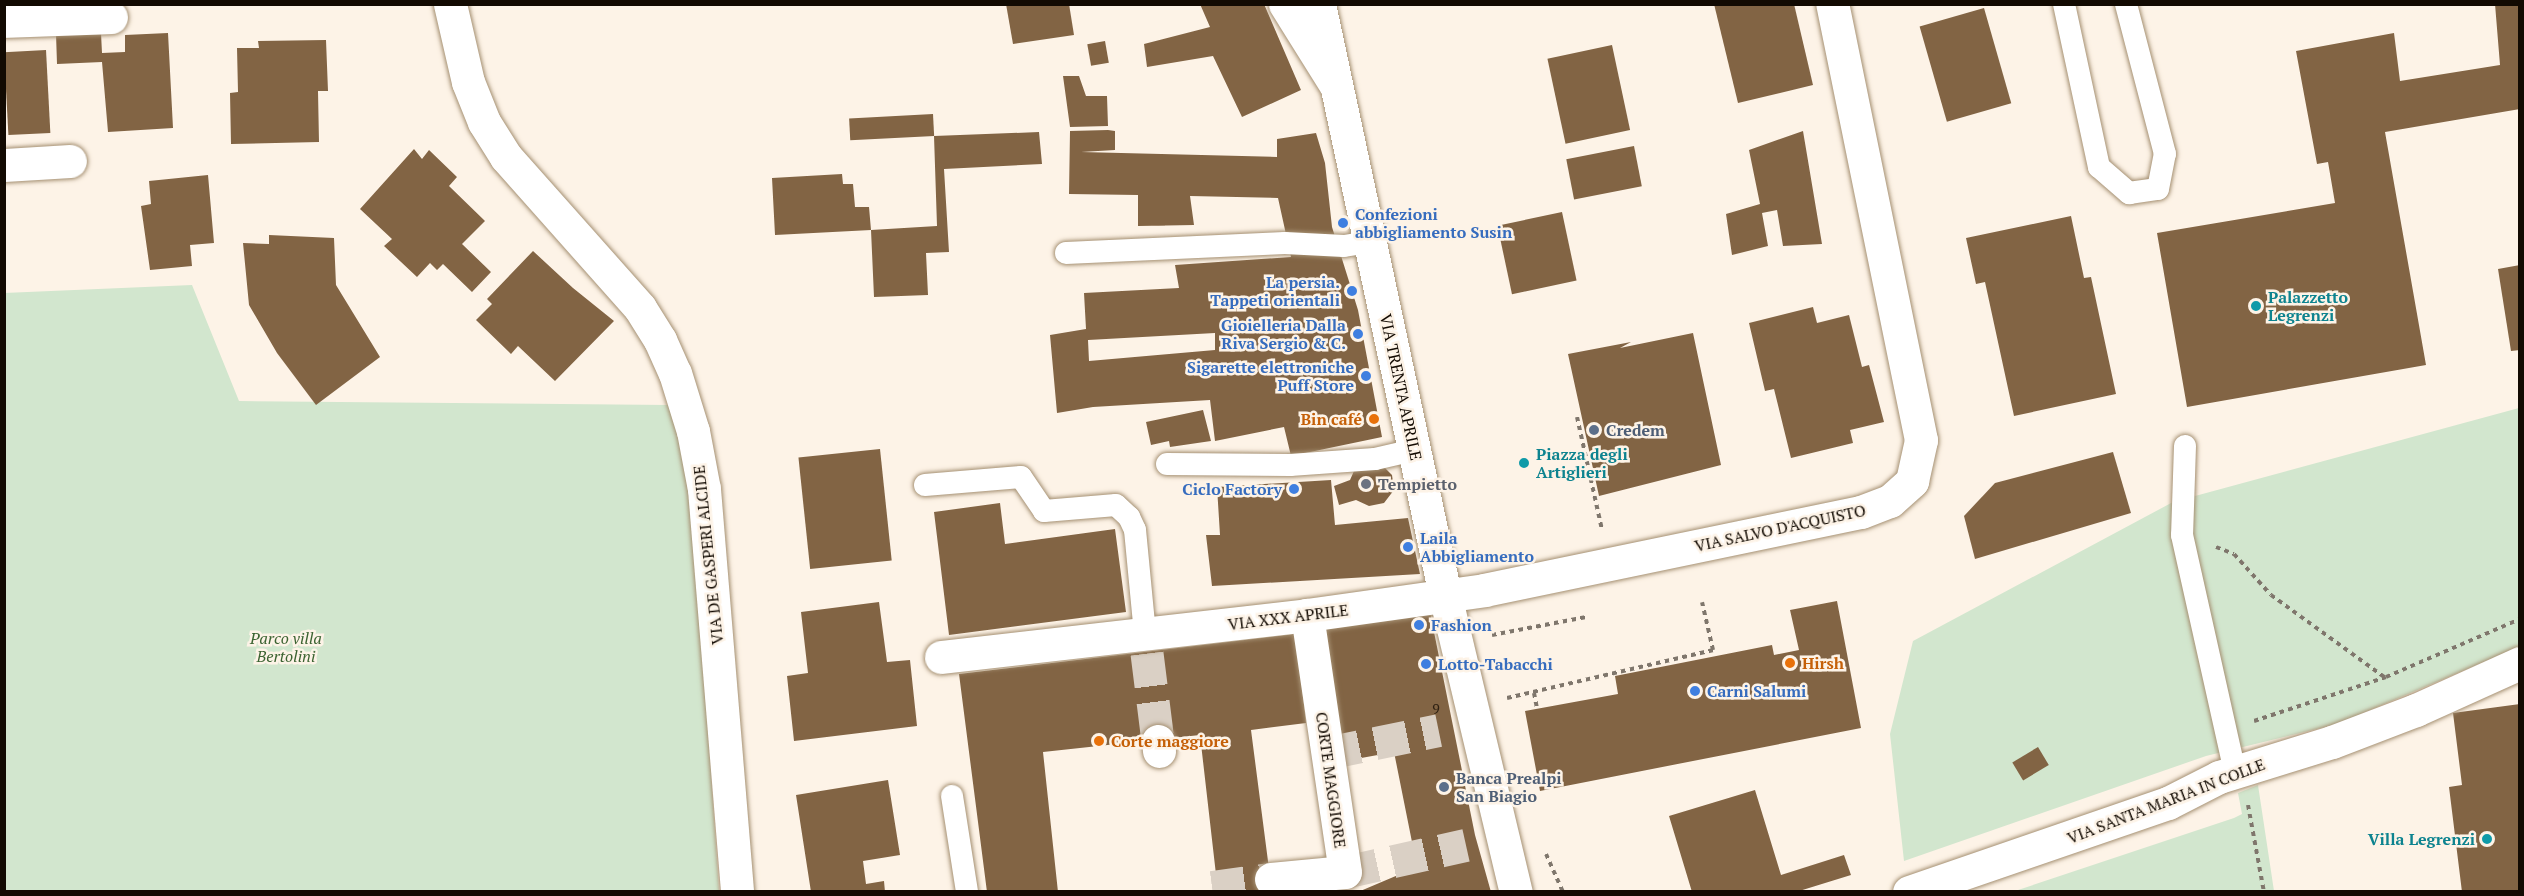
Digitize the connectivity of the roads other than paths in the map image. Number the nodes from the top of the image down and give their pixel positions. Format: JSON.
{"nodes":[{"id":1,"x":450,"y":4,"type":"edge"},
{"id":2,"x":1285,"y":4,"type":"edge"},
{"id":3,"x":1319,"y":4,"type":"edge"},
{"id":4,"x":1832,"y":4,"type":"edge"},
{"id":5,"x":2064,"y":4,"type":"edge"},
{"id":6,"x":2126,"y":4,"type":"edge"},
{"id":7,"x":111,"y":17,"type":"dead end"},
{"id":8,"x":4,"y":21,"type":"edge"},
{"id":9,"x":1336,"y":85,"type":"junction"},
{"id":10,"x":70,"y":161,"type":"dead end"},
{"id":11,"x":4,"y":165,"type":"edge"},
{"id":12,"x":1370,"y":242,"type":"junction"},
{"id":13,"x":1066,"y":253,"type":"dead end"},
{"id":14,"x":2185,"y":446,"type":"dead end"},
{"id":15,"x":1414,"y":450,"type":"junction"},
{"id":16,"x":1167,"y":464,"type":"dead end"},
{"id":17,"x":925,"y":485,"type":"dead end"},
{"id":18,"x":1445,"y":596,"type":"junction"},
{"id":19,"x":1307,"y":615,"type":"junction"},
{"id":20,"x":1141,"y":641,"type":"junction"},
{"id":21,"x":941,"y":657,"type":"dead end"},
{"id":22,"x":2520,"y":663,"type":"edge"},
{"id":23,"x":2237,"y":787,"type":"junction"},
{"id":24,"x":1492,"y":794,"type":"junction"},
{"id":25,"x":952,"y":796,"type":"dead end"},
{"id":26,"x":1271,"y":879,"type":"tunnel mouth"},
{"id":27,"x":737,"y":891,"type":"edge"},
{"id":28,"x":967,"y":891,"type":"edge"},
{"id":29,"x":1516,"y":891,"type":"edge"},
{"id":30,"x":1534,"y":891,"type":"edge"},
{"id":31,"x":1909,"y":891,"type":"edge"}],
"edges":[{"from":1,"to":27,"type":"street","name":"VIA DE GASPERI ALCIDE"},
{"from":2,"to":9,"type":"street","name":"VIA TRENTA APRILE"},
{"from":3,"to":9,"type":"street","name":"VIA TRENTA APRILE"},
{"from":4,"to":18,"type":"street","name":"VIA SALVO D'ACQUISTO"},
{"from":5,"to":6,"type":"lane"},
{"from":7,"to":8,"type":"street"},
{"from":9,"to":12,"type":"street","name":"VIA TRENTA APRILE"},
{"from":10,"to":11,"type":"street"},
{"from":12,"to":13,"type":"lane"},
{"from":12,"to":15,"type":"street","name":"VIA TRENTA APRILE"},
{"from":14,"to":23,"type":"lane"},
{"from":15,"to":16,"type":"lane"},
{"from":15,"to":18,"type":"street","name":"VIA TRENTA APRILE"},
{"from":17,"to":20,"type":"lane"},
{"from":18,"to":19,"type":"street","name":"VIA XXX APRILE"},
{"from":18,"to":24,"type":"street","name":"VIA TRENTA APRILE"},
{"from":19,"to":20,"type":"street","name":"VIA XXX APRILE"},
{"from":19,"to":26,"type":"street","name":"CORTE MAGGIORE"},
{"from":20,"to":21,"type":"street"},
{"from":22,"to":23,"type":"street","name":"VIA SANTA MARIA IN COLLE"},
{"from":23,"to":31,"type":"street","name":"VIA SANTA MARIA IN COLLE"},
{"from":24,"to":29,"type":"street","name":"VIA TRENTA APRILE"},
{"from":24,"to":30,"type":"street","name":"VIA TRENTA APRILE"},
{"from":25,"to":28,"type":"lane"}]}
